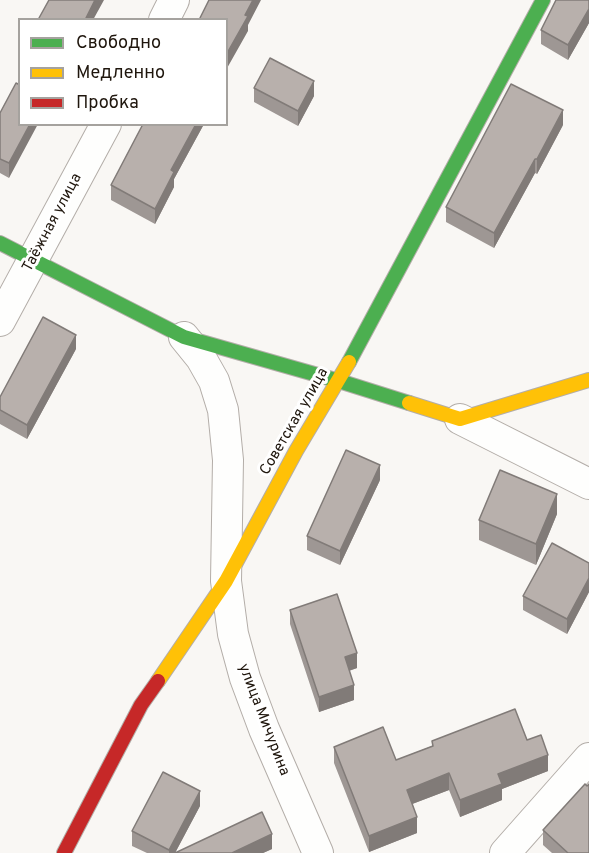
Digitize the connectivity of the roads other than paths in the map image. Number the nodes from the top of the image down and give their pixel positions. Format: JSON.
{"nodes":[{"id":1,"x":174,"y":0,"type":"edge"},
{"id":2,"x":543,"y":0,"type":"edge"},
{"id":3,"x":165,"y":18,"type":"edge"},
{"id":4,"x":105,"y":126,"type":"edge"},
{"id":5,"x":0,"y":243,"type":"edge"},
{"id":6,"x":32,"y":260,"type":"junction"},
{"id":7,"x":0,"y":321,"type":"edge"},
{"id":8,"x":184,"y":337,"type":"junction"},
{"id":9,"x":589,"y":380,"type":"edge"},
{"id":10,"x":339,"y":381,"type":"junction"},
{"id":11,"x":460,"y":419,"type":"junction"},
{"id":12,"x":589,"y":484,"type":"edge"},
{"id":13,"x":226,"y":581,"type":"junction"},
{"id":14,"x":589,"y":758,"type":"edge"},
{"id":15,"x":64,"y":853,"type":"edge"},
{"id":16,"x":318,"y":853,"type":"edge"},
{"id":17,"x":505,"y":853,"type":"edge"}],
"edges":[{"from":1,"to":3,"type":"street"},
{"from":2,"to":10,"type":"street","name":"Советская улица"},
{"from":4,"to":6,"type":"street","name":"Таёжная улица"},
{"from":5,"to":6,"type":"street"},
{"from":6,"to":7,"type":"street","name":"Таёжная улица"},
{"from":6,"to":8,"type":"street"},
{"from":8,"to":10,"type":"street"},
{"from":8,"to":13,"type":"street","name":"улица Мичурина"},
{"from":9,"to":11,"type":"street"},
{"from":10,"to":11,"type":"street"},
{"from":10,"to":13,"type":"street","name":"Советская улица"},
{"from":11,"to":12,"type":"street"},
{"from":13,"to":15,"type":"street","name":"Советская улица"},
{"from":13,"to":16,"type":"street","name":"улица Мичурина"},
{"from":14,"to":17,"type":"street"}]}
